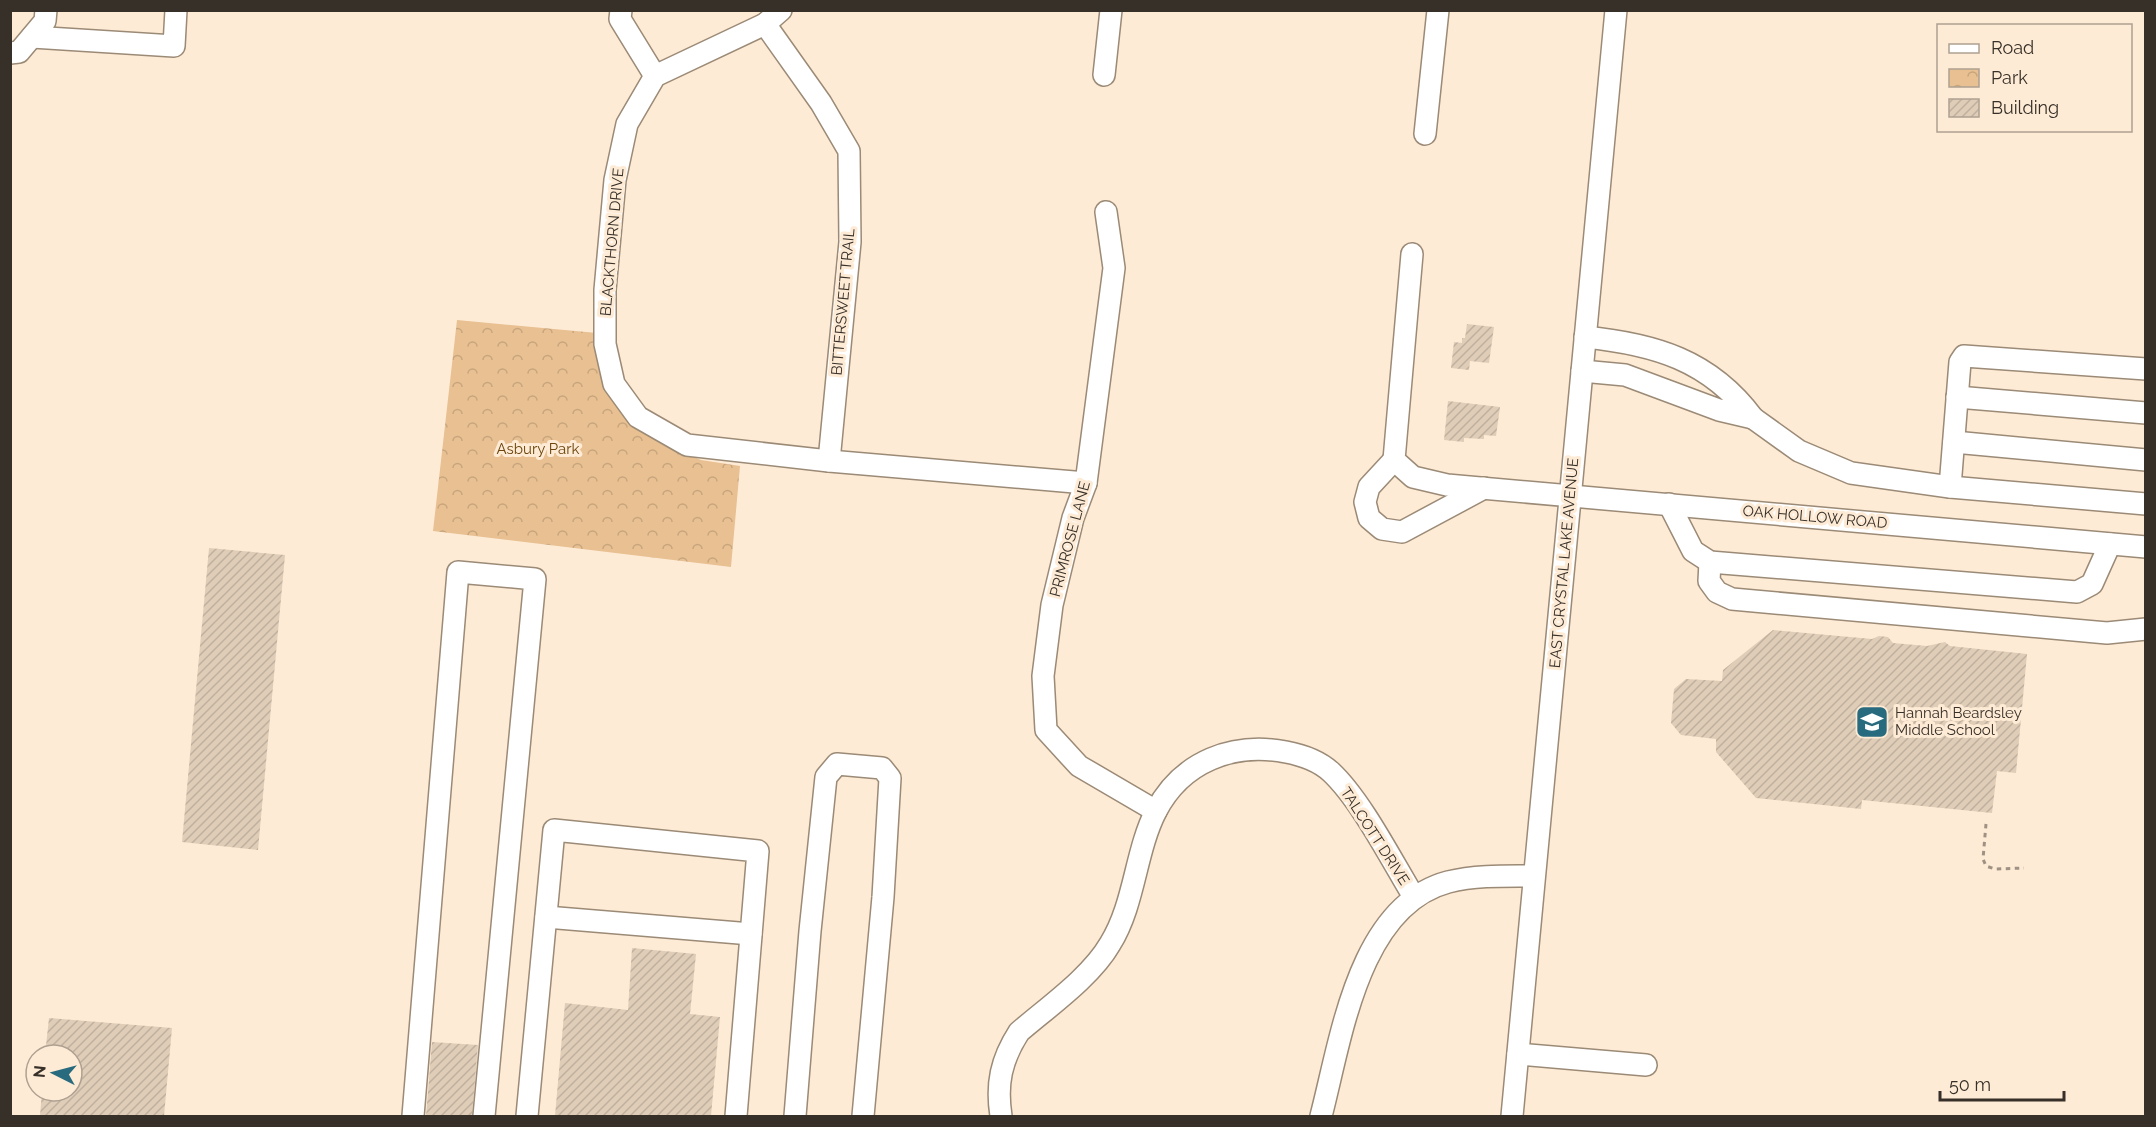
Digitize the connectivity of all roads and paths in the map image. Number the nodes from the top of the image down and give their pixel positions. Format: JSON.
{"nodes":[{"id":1,"x":46,"y":10,"type":"edge"},
{"id":2,"x":176,"y":10,"type":"edge"},
{"id":3,"x":621,"y":10,"type":"edge"},
{"id":4,"x":1111,"y":10,"type":"edge"},
{"id":5,"x":1437,"y":10,"type":"edge"},
{"id":6,"x":1616,"y":10,"type":"edge"},
{"id":7,"x":773,"y":17,"type":"edge"},
{"id":8,"x":32,"y":37,"type":"junction"},
{"id":9,"x":10,"y":53,"type":"edge"},
{"id":10,"x":1104,"y":75,"type":"dead end"},
{"id":11,"x":655,"y":76,"type":"junction"},
{"id":12,"x":1425,"y":134,"type":"dead end"},
{"id":13,"x":1106,"y":212,"type":"dead end"},
{"id":14,"x":1412,"y":254,"type":"dead end"},
{"id":15,"x":1585,"y":337,"type":"junction"},
{"id":16,"x":2145,"y":369,"type":"edge"},
{"id":17,"x":1582,"y":371,"type":"junction"},
{"id":18,"x":1957,"y":397,"type":"junction"},
{"id":19,"x":2145,"y":413,"type":"edge"},
{"id":20,"x":1753,"y":418,"type":"junction"},
{"id":21,"x":1954,"y":442,"type":"junction"},
{"id":22,"x":1394,"y":460,"type":"junction"},
{"id":23,"x":2145,"y":460,"type":"edge"},
{"id":24,"x":829,"y":461,"type":"junction"},
{"id":25,"x":1086,"y":483,"type":"junction"},
{"id":26,"x":1950,"y":487,"type":"junction"},
{"id":27,"x":1484,"y":488,"type":"junction"},
{"id":28,"x":1570,"y":495,"type":"junction"},
{"id":29,"x":1669,"y":504,"type":"junction"},
{"id":30,"x":2145,"y":504,"type":"edge"},
{"id":31,"x":2110,"y":544,"type":"junction"},
{"id":32,"x":2145,"y":547,"type":"edge"},
{"id":33,"x":1710,"y":562,"type":"junction"},
{"id":34,"x":2145,"y":629,"type":"edge"},
{"id":35,"x":1156,"y":811,"type":"junction"},
{"id":36,"x":1986,"y":824,"type":"dead end"},
{"id":37,"x":2024,"y":868,"type":"dead end"},
{"id":38,"x":1534,"y":876,"type":"junction"},
{"id":39,"x":1414,"y":897,"type":"junction"},
{"id":40,"x":546,"y":917,"type":"junction"},
{"id":41,"x":751,"y":934,"type":"junction"},
{"id":42,"x":1518,"y":1054,"type":"junction"},
{"id":43,"x":1646,"y":1065,"type":"dead end"},
{"id":44,"x":413,"y":1116,"type":"edge"},
{"id":45,"x":484,"y":1116,"type":"edge"},
{"id":46,"x":527,"y":1116,"type":"edge"},
{"id":47,"x":736,"y":1116,"type":"edge"},
{"id":48,"x":795,"y":1116,"type":"edge"},
{"id":49,"x":863,"y":1116,"type":"edge"},
{"id":50,"x":1001,"y":1116,"type":"edge"},
{"id":51,"x":1322,"y":1116,"type":"edge"},
{"id":52,"x":1512,"y":1116,"type":"edge"}],
"edges":[{"from":1,"to":8,"type":"street"},
{"from":2,"to":8,"type":"street"},
{"from":3,"to":11,"type":"street"},
{"from":4,"to":10,"type":"street"},
{"from":5,"to":12,"type":"street"},
{"from":6,"to":15,"type":"street","name":"EAST CRYSTAL LAKE AVENUE"},
{"from":7,"to":11,"type":"street"},
{"from":7,"to":24,"type":"street","name":"BITTERSWEET TRAIL"},
{"from":8,"to":9,"type":"street"},
{"from":11,"to":24,"type":"street","name":"BLACKTHORN DRIVE"},
{"from":13,"to":25,"type":"street","name":"PRIMROSE LANE"},
{"from":14,"to":22,"type":"street"},
{"from":15,"to":17,"type":"street","name":"EAST CRYSTAL LAKE AVENUE"},
{"from":15,"to":20,"type":"street"},
{"from":16,"to":18,"type":"street"},
{"from":17,"to":20,"type":"street"},
{"from":17,"to":28,"type":"street","name":"EAST CRYSTAL LAKE AVENUE"},
{"from":18,"to":19,"type":"street"},
{"from":18,"to":21,"type":"street"},
{"from":20,"to":26,"type":"street"},
{"from":21,"to":23,"type":"street"},
{"from":21,"to":26,"type":"street"},
{"from":22,"to":27,"type":"street","name":"OAK HOLLOW ROAD"},
{"from":22,"to":27,"type":"street"},
{"from":24,"to":25,"type":"street","name":"BLACKTHORN DRIVE"},
{"from":25,"to":35,"type":"street","name":"PRIMROSE LANE"},
{"from":26,"to":30,"type":"street"},
{"from":27,"to":28,"type":"street","name":"OAK HOLLOW ROAD"},
{"from":28,"to":29,"type":"street","name":"OAK HOLLOW ROAD"},
{"from":28,"to":38,"type":"street","name":"EAST CRYSTAL LAKE AVENUE"},
{"from":29,"to":31,"type":"street","name":"OAK HOLLOW ROAD"},
{"from":29,"to":33,"type":"street"},
{"from":31,"to":32,"type":"street","name":"OAK HOLLOW ROAD"},
{"from":31,"to":33,"type":"street"},
{"from":33,"to":34,"type":"street"},
{"from":35,"to":39,"type":"street","name":"TALCOTT DRIVE"},
{"from":35,"to":50,"type":"street","name":"TALCOTT DRIVE"},
{"from":36,"to":37,"type":"path"},
{"from":38,"to":39,"type":"street"},
{"from":38,"to":42,"type":"street","name":"EAST CRYSTAL LAKE AVENUE"},
{"from":39,"to":51,"type":"street","name":"TALCOTT DRIVE"},
{"from":40,"to":41,"type":"street"},
{"from":40,"to":41,"type":"street"},
{"from":40,"to":46,"type":"street"},
{"from":41,"to":47,"type":"street"},
{"from":42,"to":43,"type":"street"},
{"from":42,"to":52,"type":"street","name":"EAST CRYSTAL LAKE AVENUE"},
{"from":44,"to":45,"type":"street"},
{"from":48,"to":49,"type":"street"}]}
